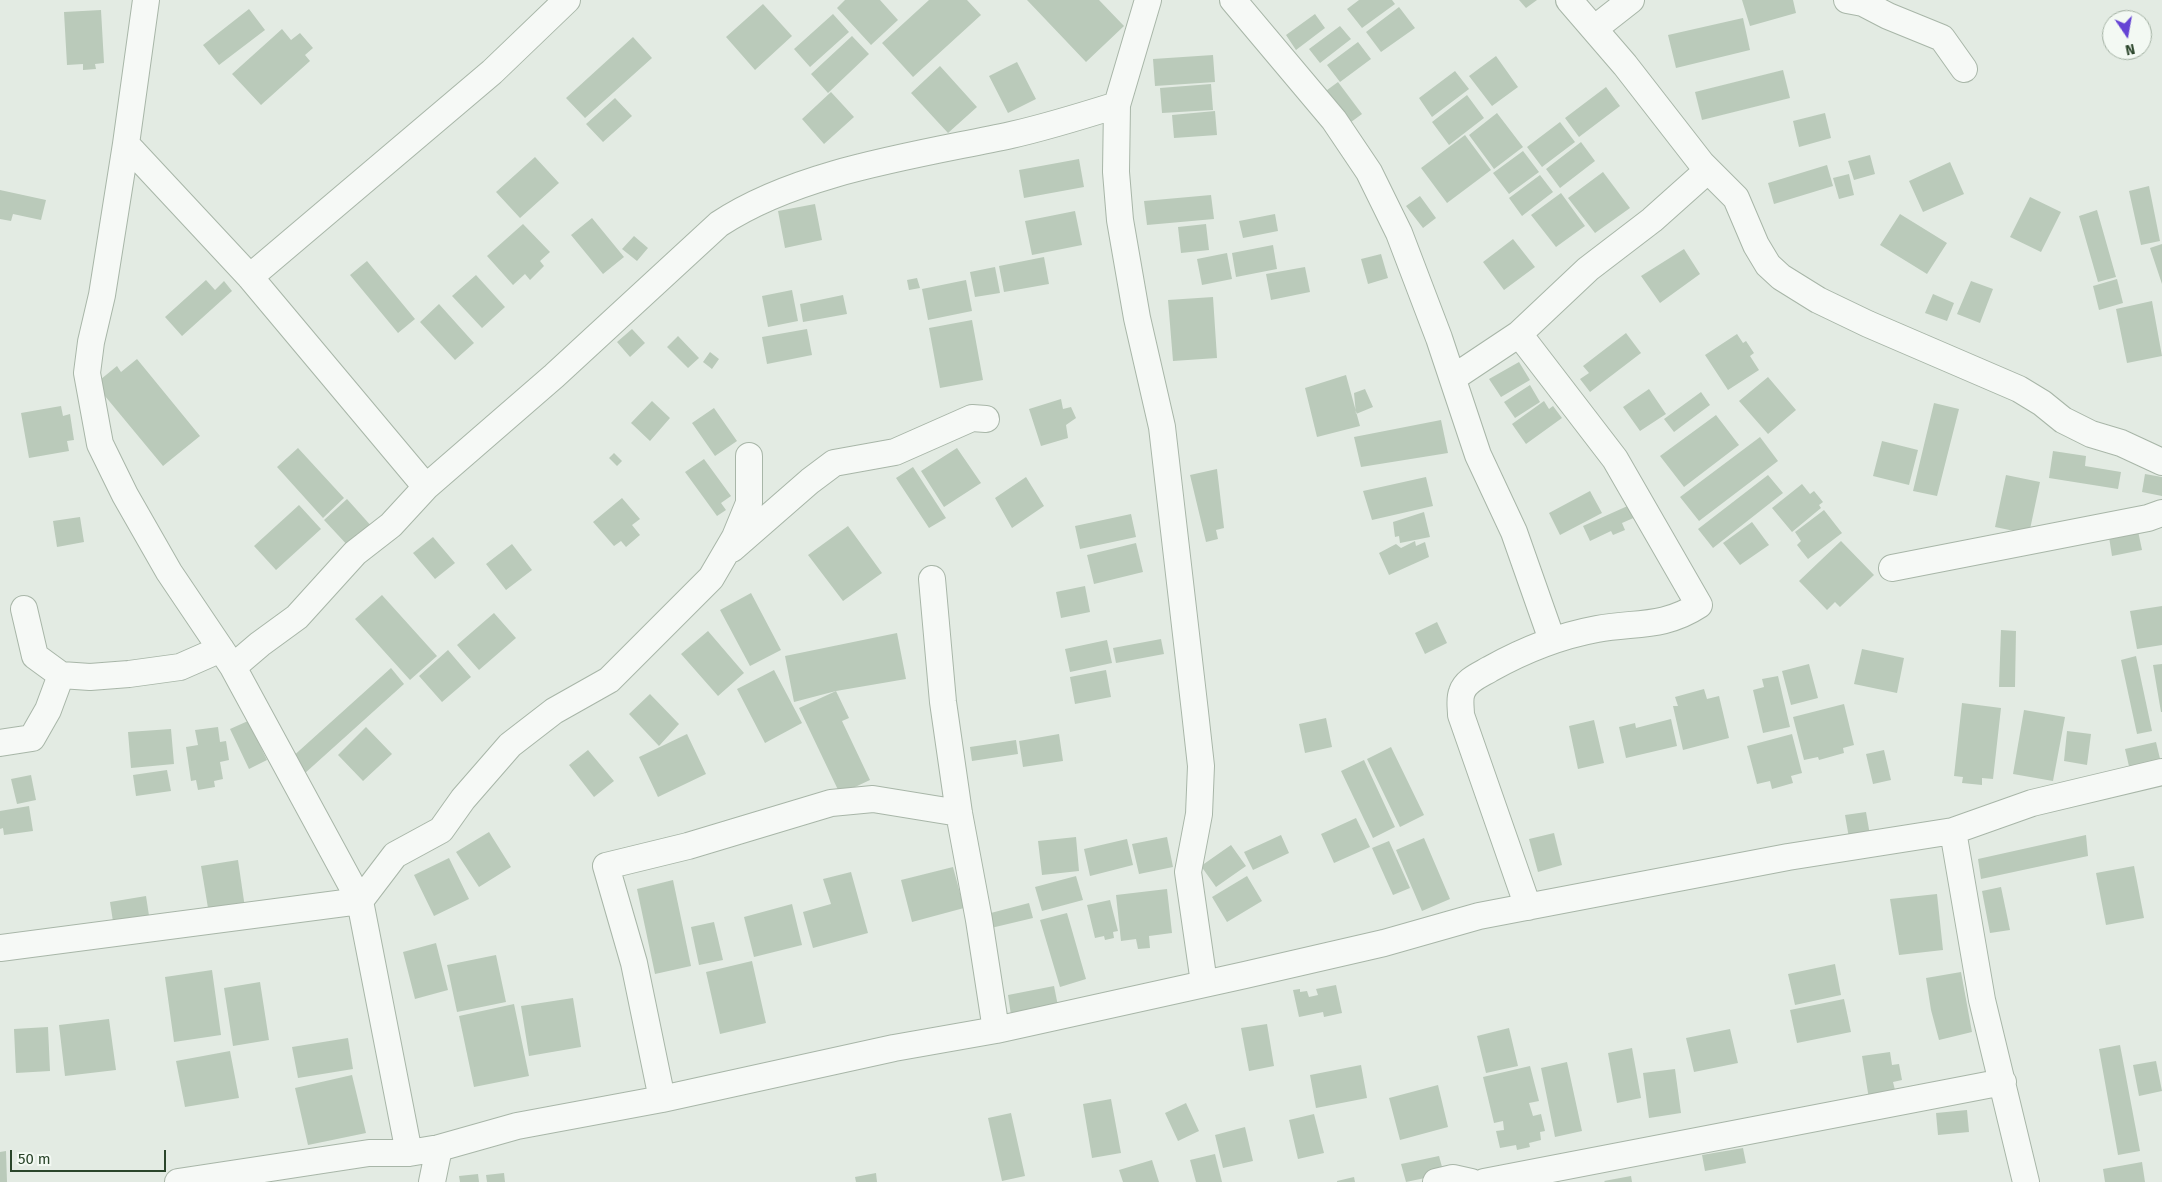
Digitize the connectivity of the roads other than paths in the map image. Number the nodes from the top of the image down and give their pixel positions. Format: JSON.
{"nodes":[{"id":1,"x":146,"y":0,"type":"edge"},
{"id":2,"x":567,"y":0,"type":"edge"},
{"id":3,"x":1148,"y":0,"type":"edge"},
{"id":4,"x":1233,"y":0,"type":"edge"},
{"id":5,"x":1569,"y":0,"type":"edge"},
{"id":6,"x":1631,"y":0,"type":"edge"},
{"id":7,"x":1848,"y":0,"type":"edge"},
{"id":8,"x":1594,"y":29,"type":"junction"},
{"id":9,"x":1964,"y":69,"type":"dead end"},
{"id":10,"x":1117,"y":105,"type":"junction"},
{"id":11,"x":126,"y":144,"type":"junction"},
{"id":12,"x":1708,"y":170,"type":"junction"},
{"id":13,"x":250,"y":277,"type":"junction"},
{"id":14,"x":1519,"y":334,"type":"junction"},
{"id":15,"x":1453,"y":378,"type":"junction"},
{"id":16,"x":986,"y":419,"type":"dead end"},
{"id":17,"x":748,"y":456,"type":"dead end"},
{"id":18,"x":2162,"y":462,"type":"edge"},
{"id":19,"x":426,"y":487,"type":"junction"},
{"id":20,"x":2162,"y":512,"type":"edge"},
{"id":21,"x":725,"y":554,"type":"junction"},
{"id":22,"x":1892,"y":568,"type":"dead end"},
{"id":23,"x":932,"y":579,"type":"dead end"},
{"id":24,"x":24,"y":609,"type":"dead end"},
{"id":25,"x":1552,"y":640,"type":"junction"},
{"id":26,"x":227,"y":658,"type":"junction"},
{"id":27,"x":61,"y":675,"type":"junction"},
{"id":28,"x":0,"y":743,"type":"edge"},
{"id":29,"x":2162,"y":772,"type":"edge"},
{"id":30,"x":959,"y":813,"type":"junction"},
{"id":31,"x":1953,"y":831,"type":"junction"},
{"id":32,"x":360,"y":901,"type":"junction"},
{"id":33,"x":1528,"y":907,"type":"junction"},
{"id":34,"x":0,"y":948,"type":"edge"},
{"id":35,"x":1204,"y":983,"type":"junction"},
{"id":36,"x":996,"y":1030,"type":"junction"},
{"id":37,"x":2003,"y":1082,"type":"junction"},
{"id":38,"x":662,"y":1099,"type":"junction"},
{"id":39,"x":439,"y":1148,"type":"junction"},
{"id":40,"x":409,"y":1153,"type":"junction"},
{"id":41,"x":178,"y":1182,"type":"edge"},
{"id":42,"x":432,"y":1182,"type":"edge"},
{"id":43,"x":1436,"y":1182,"type":"edge"},
{"id":44,"x":1471,"y":1182,"type":"edge"},
{"id":45,"x":1484,"y":1182,"type":"edge"},
{"id":46,"x":2026,"y":1182,"type":"edge"}],
"edges":[{"from":1,"to":11,"type":"street"},
{"from":2,"to":13,"type":"street"},
{"from":3,"to":10,"type":"street"},
{"from":4,"to":15,"type":"street"},
{"from":5,"to":8,"type":"street"},
{"from":6,"to":8,"type":"street"},
{"from":7,"to":9,"type":"street"},
{"from":8,"to":12,"type":"street"},
{"from":10,"to":19,"type":"street"},
{"from":10,"to":35,"type":"street"},
{"from":11,"to":13,"type":"street"},
{"from":11,"to":26,"type":"street"},
{"from":12,"to":14,"type":"street"},
{"from":12,"to":18,"type":"street"},
{"from":13,"to":19,"type":"street"},
{"from":14,"to":15,"type":"street"},
{"from":14,"to":25,"type":"street"},
{"from":15,"to":25,"type":"street"},
{"from":16,"to":21,"type":"street"},
{"from":17,"to":21,"type":"street"},
{"from":19,"to":26,"type":"street"},
{"from":20,"to":22,"type":"street"},
{"from":21,"to":32,"type":"street"},
{"from":23,"to":30,"type":"street"},
{"from":24,"to":27,"type":"street"},
{"from":25,"to":33,"type":"street"},
{"from":26,"to":27,"type":"street"},
{"from":26,"to":32,"type":"street"},
{"from":27,"to":28,"type":"street"},
{"from":29,"to":31,"type":"street"},
{"from":30,"to":36,"type":"street"},
{"from":30,"to":38,"type":"street"},
{"from":31,"to":33,"type":"street"},
{"from":31,"to":37,"type":"street"},
{"from":32,"to":34,"type":"street"},
{"from":32,"to":40,"type":"street"},
{"from":33,"to":35,"type":"street"},
{"from":35,"to":36,"type":"street"},
{"from":36,"to":38,"type":"street"},
{"from":37,"to":45,"type":"street"},
{"from":37,"to":46,"type":"street"},
{"from":38,"to":39,"type":"street"},
{"from":39,"to":40,"type":"street"},
{"from":39,"to":42,"type":"street"},
{"from":40,"to":41,"type":"street"},
{"from":43,"to":44,"type":"street"}]}
